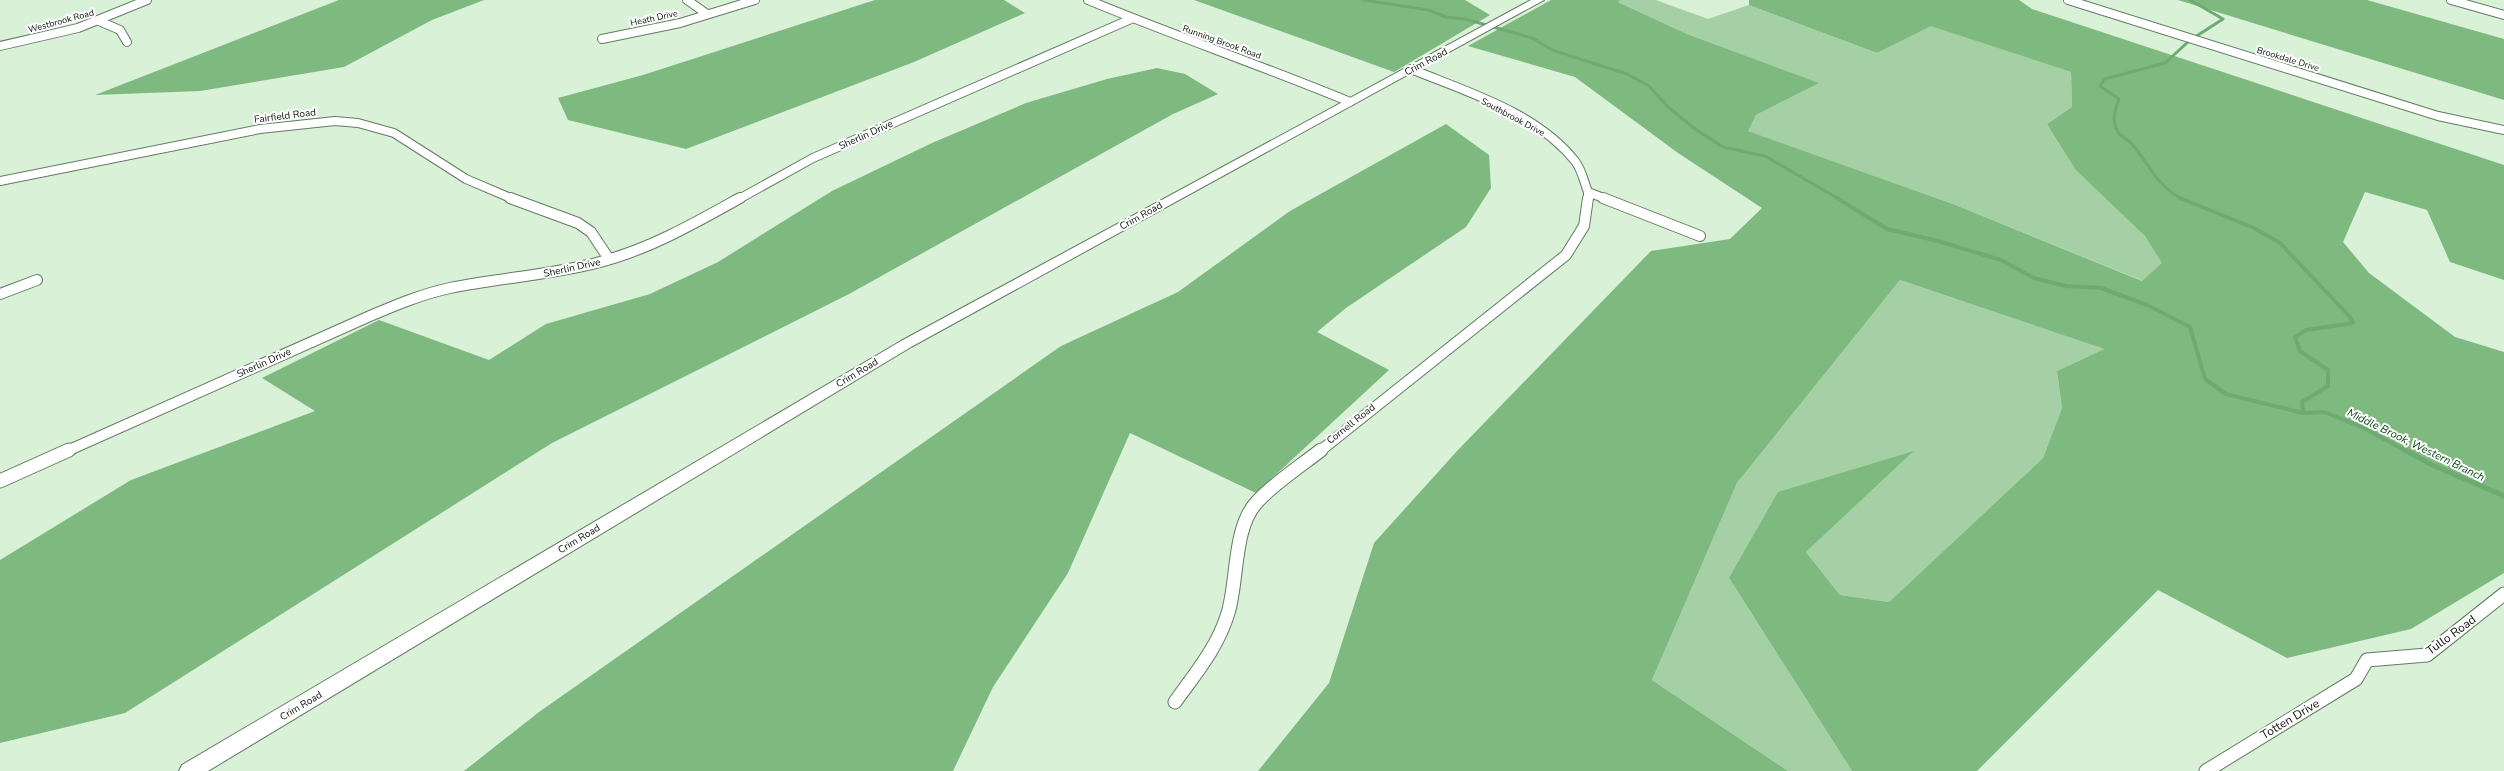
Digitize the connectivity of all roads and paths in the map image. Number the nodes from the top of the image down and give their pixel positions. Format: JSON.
{"nodes":[{"id":1,"x":147,"y":0,"type":"edge"},
{"id":2,"x":687,"y":0,"type":"edge"},
{"id":3,"x":755,"y":0,"type":"edge"},
{"id":4,"x":1088,"y":0,"type":"edge"},
{"id":5,"x":1539,"y":0,"type":"edge"},
{"id":6,"x":2068,"y":0,"type":"edge"},
{"id":7,"x":2451,"y":0,"type":"edge"},
{"id":8,"x":707,"y":14,"type":"junction"},
{"id":9,"x":2504,"y":15,"type":"edge"},
{"id":10,"x":1131,"y":19,"type":"junction"},
{"id":11,"x":99,"y":21,"type":"junction"},
{"id":12,"x":602,"y":38,"type":"dead end"},
{"id":13,"x":127,"y":42,"type":"dead end"},
{"id":14,"x":0,"y":46,"type":"edge"},
{"id":15,"x":1411,"y":69,"type":"junction"},
{"id":16,"x":1350,"y":102,"type":"junction"},
{"id":17,"x":2504,"y":130,"type":"edge"},
{"id":18,"x":0,"y":181,"type":"edge"},
{"id":19,"x":1588,"y":192,"type":"junction"},
{"id":20,"x":1700,"y":236,"type":"dead end"},
{"id":21,"x":609,"y":259,"type":"junction"},
{"id":22,"x":37,"y":280,"type":"dead end"},
{"id":23,"x":0,"y":294,"type":"edge"},
{"id":24,"x":0,"y":481,"type":"edge"},
{"id":25,"x":2504,"y":594,"type":"edge"},
{"id":26,"x":2367,"y":660,"type":"joint"},
{"id":27,"x":1175,"y":702,"type":"dead end"},
{"id":28,"x":190,"y":771,"type":"edge"},
{"id":29,"x":2206,"y":771,"type":"edge"}],
"edges":[{"from":1,"to":11,"type":"street","name":"Westbrook Road"},
{"from":2,"to":8,"type":"street"},
{"from":3,"to":8,"type":"street","name":"Heath Drive"},
{"from":4,"to":10,"type":"street","name":"Running Brook Road"},
{"from":5,"to":15,"type":"street","name":"Crim Road"},
{"from":6,"to":17,"type":"street","name":"Brookdale Drive"},
{"from":7,"to":9,"type":"street"},
{"from":8,"to":12,"type":"street","name":"Heath Drive"},
{"from":10,"to":16,"type":"street","name":"Running Brook Road"},
{"from":10,"to":21,"type":"street","name":"Sherlin Drive"},
{"from":11,"to":13,"type":"street"},
{"from":11,"to":14,"type":"street","name":"Westbrook Road"},
{"from":15,"to":16,"type":"street","name":"Crim Road"},
{"from":15,"to":19,"type":"street","name":"Southbrook Drive"},
{"from":16,"to":28,"type":"street","name":"Crim Road"},
{"from":18,"to":21,"type":"street","name":"Fairfield Road"},
{"from":19,"to":20,"type":"street"},
{"from":19,"to":27,"type":"street","name":"Cornell Road"},
{"from":21,"to":24,"type":"street","name":"Sherlin Drive"},
{"from":22,"to":23,"type":"street"},
{"from":25,"to":26,"type":"street","name":"Tullo Road"},
{"from":26,"to":29,"type":"street","name":"Totten Drive"}]}
